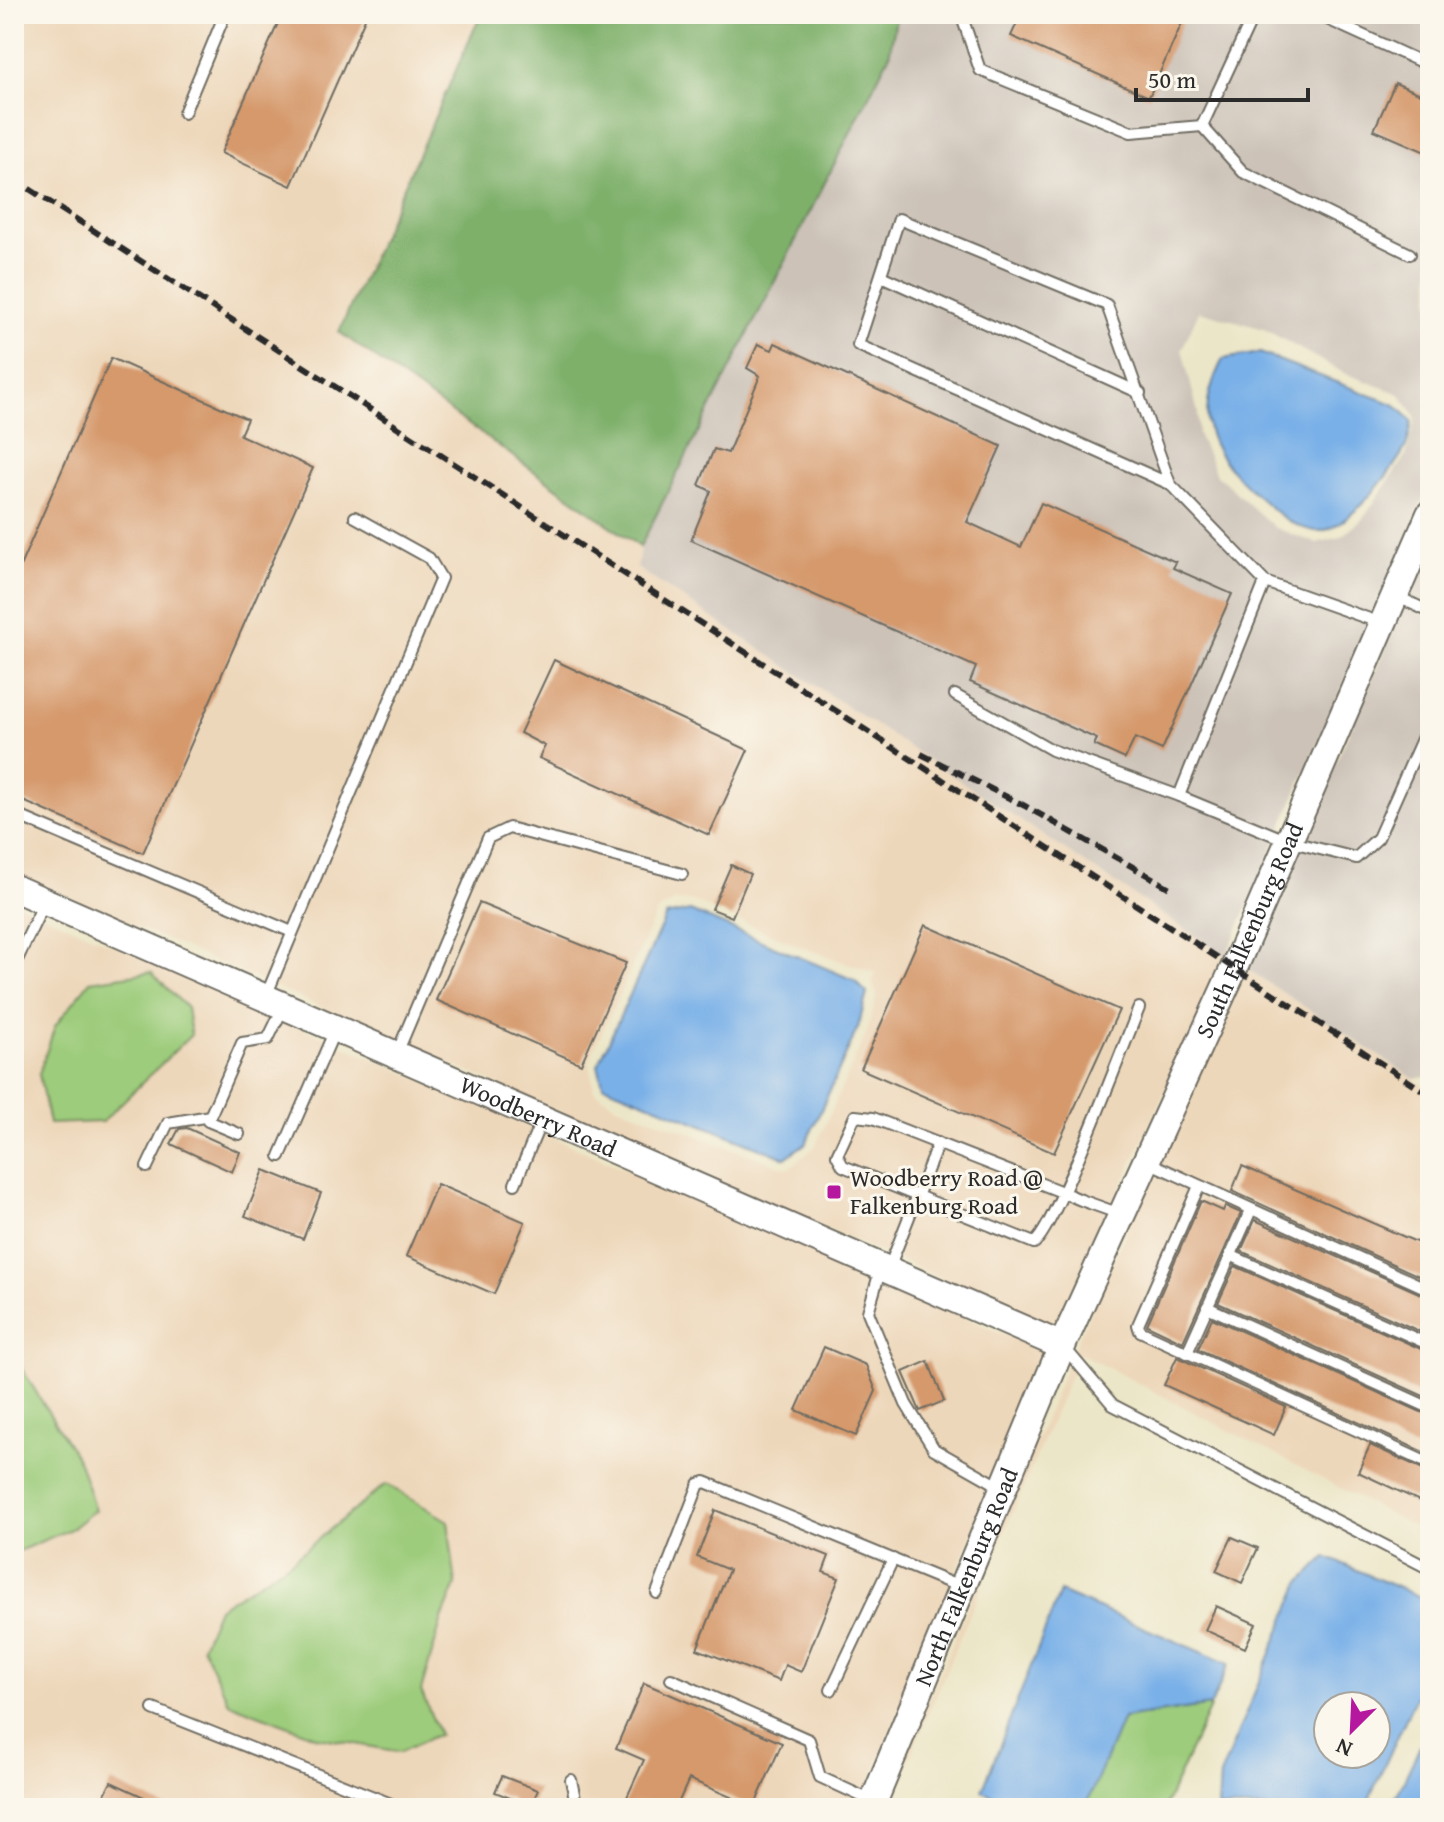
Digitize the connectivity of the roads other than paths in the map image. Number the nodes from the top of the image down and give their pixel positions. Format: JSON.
{"nodes":[{"id":1,"x":225,"y":14,"type":"edge"},
{"id":2,"x":967,"y":14,"type":"edge"},
{"id":3,"x":1254,"y":14,"type":"edge"},
{"id":4,"x":1316,"y":14,"type":"edge"},
{"id":5,"x":1430,"y":66,"type":"edge"},
{"id":6,"x":184,"y":113,"type":"dead end"},
{"id":7,"x":1202,"y":126,"type":"junction"},
{"id":8,"x":1410,"y":254,"type":"dead end"},
{"id":9,"x":881,"y":276,"type":"junction"},
{"id":10,"x":1140,"y":393,"type":"junction"},
{"id":11,"x":1170,"y":484,"type":"junction"},
{"id":12,"x":1430,"y":514,"type":"edge"},
{"id":13,"x":355,"y":517,"type":"dead end"},
{"id":14,"x":1265,"y":582,"type":"junction"},
{"id":15,"x":1395,"y":596,"type":"junction"},
{"id":16,"x":1430,"y":612,"type":"edge"},
{"id":17,"x":1383,"y":624,"type":"junction"},
{"id":18,"x":955,"y":695,"type":"dead end"},
{"id":19,"x":1430,"y":721,"type":"edge"},
{"id":20,"x":1179,"y":796,"type":"junction"},
{"id":21,"x":14,"y":814,"type":"edge"},
{"id":22,"x":1288,"y":841,"type":"junction"},
{"id":23,"x":682,"y":874,"type":"dead end"},
{"id":24,"x":14,"y":888,"type":"edge"},
{"id":25,"x":45,"y":901,"type":"junction"},
{"id":26,"x":292,"y":932,"type":"junction"},
{"id":27,"x":14,"y":966,"type":"edge"},
{"id":28,"x":275,"y":1002,"type":"junction"},
{"id":29,"x":1139,"y":1008,"type":"dead end"},
{"id":30,"x":335,"y":1028,"type":"junction"},
{"id":31,"x":396,"y":1055,"type":"junction"},
{"id":32,"x":210,"y":1116,"type":"junction"},
{"id":33,"x":543,"y":1119,"type":"junction"},
{"id":34,"x":239,"y":1134,"type":"dead end"},
{"id":35,"x":938,"y":1143,"type":"junction"},
{"id":36,"x":280,"y":1156,"type":"dead end"},
{"id":37,"x":1146,"y":1162,"type":"junction"},
{"id":38,"x":147,"y":1167,"type":"dead end"},
{"id":39,"x":515,"y":1184,"type":"dead end"},
{"id":40,"x":1199,"y":1186,"type":"junction"},
{"id":41,"x":1062,"y":1192,"type":"junction"},
{"id":42,"x":917,"y":1197,"type":"junction"},
{"id":43,"x":1251,"y":1210,"type":"junction"},
{"id":44,"x":1122,"y":1215,"type":"junction"},
{"id":45,"x":1230,"y":1255,"type":"junction"},
{"id":46,"x":885,"y":1268,"type":"junction"},
{"id":47,"x":1430,"y":1290,"type":"edge"},
{"id":48,"x":1207,"y":1307,"type":"junction"},
{"id":49,"x":1430,"y":1345,"type":"edge"},
{"id":50,"x":1062,"y":1346,"type":"junction"},
{"id":51,"x":1187,"y":1353,"type":"junction"},
{"id":52,"x":1430,"y":1408,"type":"edge"},
{"id":53,"x":1430,"y":1464,"type":"edge"},
{"id":54,"x":1003,"y":1488,"type":"junction"},
{"id":55,"x":893,"y":1559,"type":"junction"},
{"id":56,"x":1430,"y":1569,"type":"edge"},
{"id":57,"x":961,"y":1587,"type":"junction"},
{"id":58,"x":657,"y":1593,"type":"dead end"},
{"id":59,"x":671,"y":1679,"type":"dead end"},
{"id":60,"x":831,"y":1690,"type":"dead end"},
{"id":61,"x":153,"y":1709,"type":"dead end"},
{"id":62,"x":571,"y":1780,"type":"dead end"},
{"id":63,"x":872,"y":1805,"type":"edge"},
{"id":64,"x":401,"y":1808,"type":"edge"},
{"id":65,"x":577,"y":1808,"type":"edge"}],
"edges":[{"from":1,"to":6,"type":"lane"},
{"from":2,"to":7,"type":"lane"},
{"from":3,"to":7,"type":"lane"},
{"from":4,"to":5,"type":"lane"},
{"from":7,"to":8,"type":"lane"},
{"from":9,"to":10,"type":"lane"},
{"from":9,"to":10,"type":"lane"},
{"from":9,"to":11,"type":"lane"},
{"from":10,"to":11,"type":"lane"},
{"from":11,"to":14,"type":"lane"},
{"from":12,"to":15,"type":"street","name":"South Falkenburg Road"},
{"from":13,"to":26,"type":"lane"},
{"from":14,"to":17,"type":"lane"},
{"from":14,"to":20,"type":"lane"},
{"from":15,"to":16,"type":"lane"},
{"from":15,"to":17,"type":"street","name":"South Falkenburg Road"},
{"from":17,"to":22,"type":"street","name":"South Falkenburg Road"},
{"from":18,"to":20,"type":"lane"},
{"from":19,"to":22,"type":"lane"},
{"from":20,"to":22,"type":"lane"},
{"from":21,"to":26,"type":"lane"},
{"from":22,"to":37,"type":"street","name":"South Falkenburg Road"},
{"from":23,"to":31,"type":"lane"},
{"from":24,"to":25,"type":"street","name":"Woodberry Road"},
{"from":25,"to":27,"type":"lane"},
{"from":25,"to":28,"type":"street","name":"Woodberry Road"},
{"from":26,"to":28,"type":"lane"},
{"from":28,"to":30,"type":"street","name":"Woodberry Road"},
{"from":28,"to":32,"type":"lane"},
{"from":29,"to":41,"type":"lane"},
{"from":30,"to":31,"type":"street","name":"Woodberry Road"},
{"from":30,"to":36,"type":"lane"},
{"from":31,"to":33,"type":"street","name":"Woodberry Road"},
{"from":32,"to":34,"type":"lane"},
{"from":32,"to":38,"type":"lane"},
{"from":33,"to":39,"type":"lane"},
{"from":33,"to":46,"type":"street","name":"Woodberry Road"},
{"from":35,"to":41,"type":"lane"},
{"from":35,"to":42,"type":"lane"},
{"from":35,"to":42,"type":"lane"},
{"from":37,"to":40,"type":"lane"},
{"from":37,"to":44,"type":"street","name":"South Falkenburg Road"},
{"from":40,"to":43,"type":"lane"},
{"from":40,"to":51,"type":"lane"},
{"from":41,"to":42,"type":"lane"},
{"from":41,"to":44,"type":"lane"},
{"from":42,"to":46,"type":"lane"},
{"from":43,"to":45,"type":"lane"},
{"from":43,"to":47,"type":"lane"},
{"from":44,"to":50,"type":"street","name":"South Falkenburg Road"},
{"from":45,"to":48,"type":"lane"},
{"from":45,"to":49,"type":"lane"},
{"from":46,"to":50,"type":"street","name":"Woodberry Road"},
{"from":46,"to":54,"type":"lane"},
{"from":48,"to":51,"type":"lane"},
{"from":48,"to":52,"type":"lane"},
{"from":50,"to":54,"type":"street","name":"North Falkenburg Road"},
{"from":50,"to":56,"type":"lane"},
{"from":51,"to":53,"type":"lane"},
{"from":54,"to":57,"type":"street","name":"North Falkenburg Road"},
{"from":55,"to":57,"type":"lane"},
{"from":55,"to":58,"type":"lane"},
{"from":55,"to":60,"type":"lane"},
{"from":57,"to":63,"type":"street","name":"North Falkenburg Road"},
{"from":59,"to":63,"type":"lane"},
{"from":61,"to":64,"type":"lane"},
{"from":62,"to":65,"type":"lane"}]}
